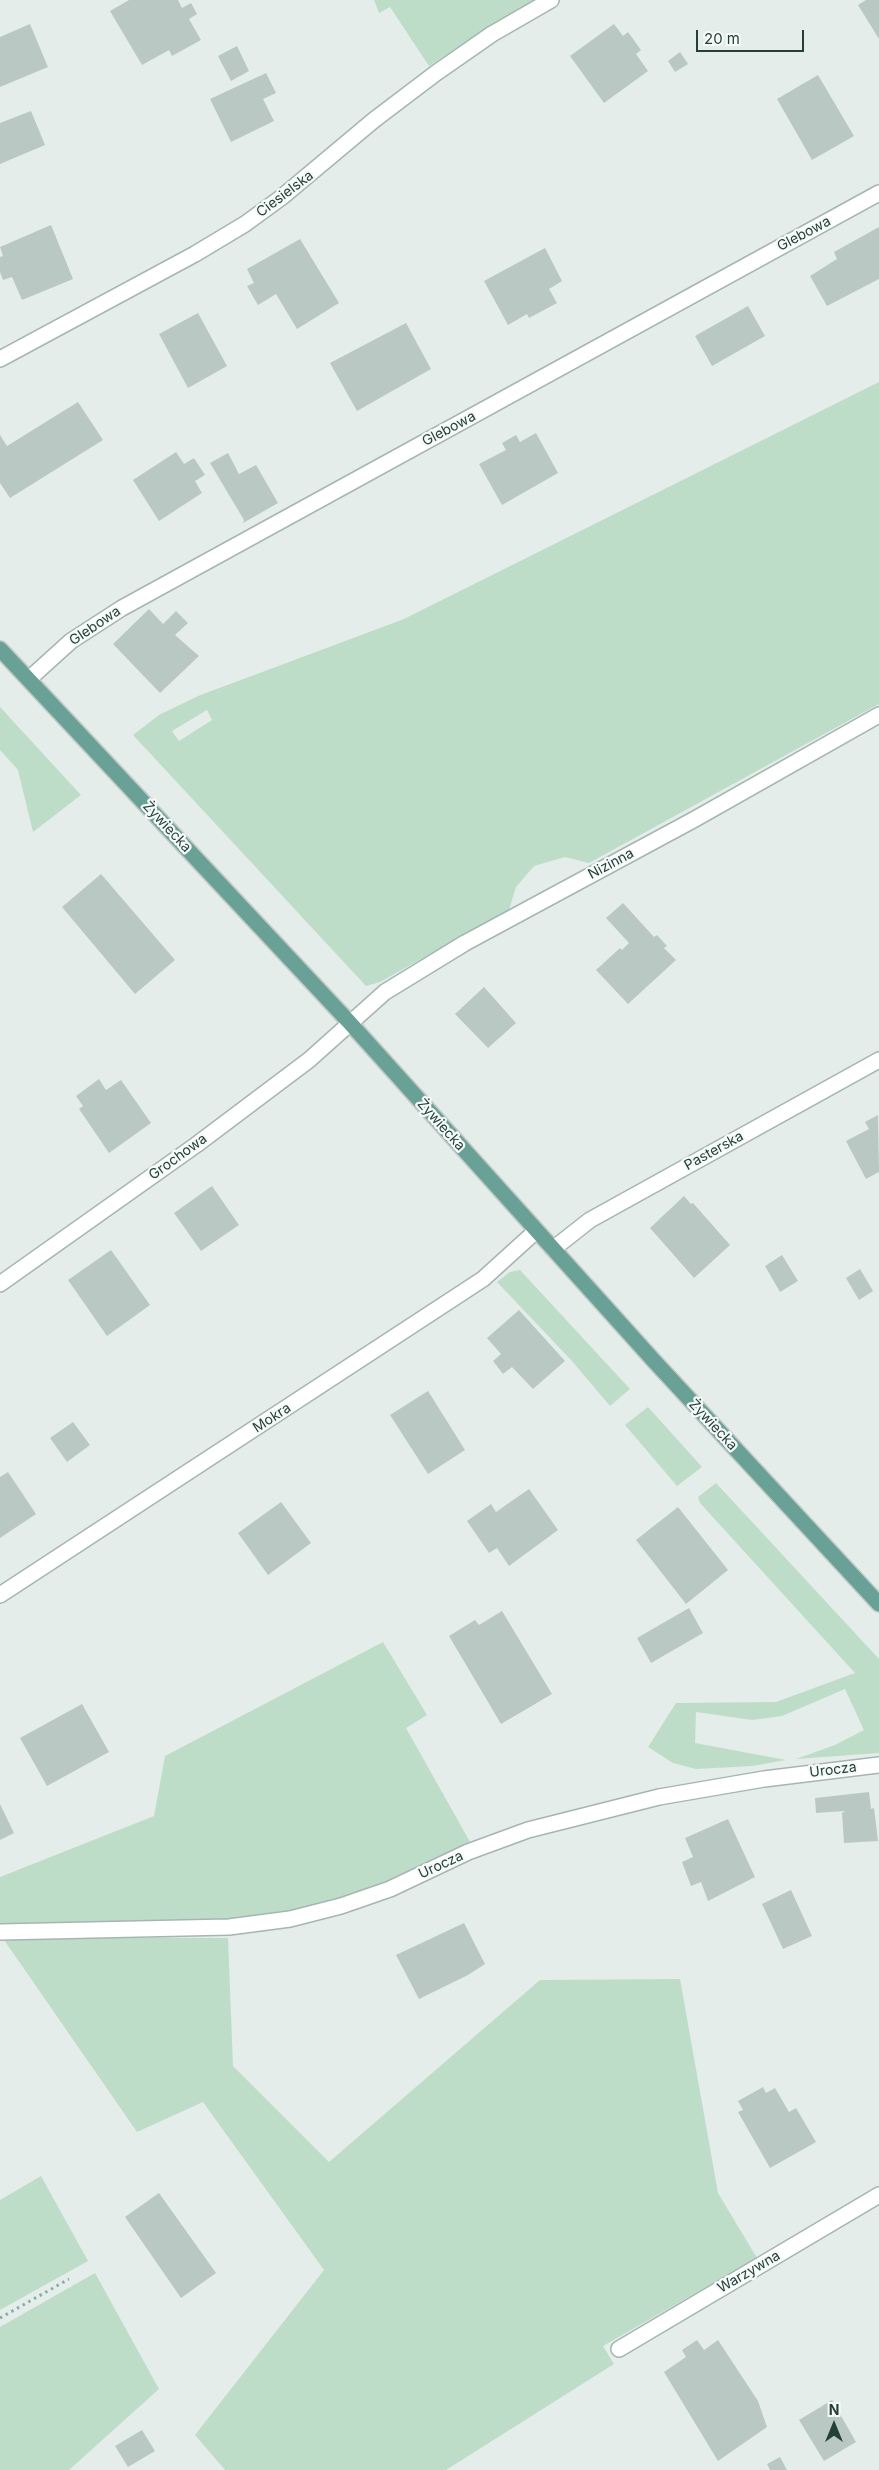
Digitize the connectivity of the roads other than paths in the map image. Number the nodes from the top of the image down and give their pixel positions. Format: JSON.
{"nodes":[{"id":1,"x":551,"y":0,"type":"edge"},
{"id":2,"x":879,"y":193,"type":"edge"},
{"id":3,"x":0,"y":359,"type":"edge"},
{"id":4,"x":1,"y":653,"type":"edge"},
{"id":5,"x":29,"y":680,"type":"junction"},
{"id":6,"x":879,"y":715,"type":"edge"},
{"id":7,"x":350,"y":1024,"type":"junction"},
{"id":8,"x":879,"y":1060,"type":"edge"},
{"id":9,"x":536,"y":1230,"type":"junction"},
{"id":10,"x":554,"y":1249,"type":"junction"},
{"id":11,"x":0,"y":1284,"type":"edge"},
{"id":12,"x":0,"y":1595,"type":"edge"},
{"id":13,"x":879,"y":1604,"type":"edge"},
{"id":14,"x":879,"y":1765,"type":"edge"},
{"id":15,"x":0,"y":1932,"type":"edge"},
{"id":16,"x":879,"y":2195,"type":"edge"},
{"id":17,"x":619,"y":2349,"type":"dead end"}],
"edges":[{"from":1,"to":3,"type":"street","name":"Ciesielska"},
{"from":2,"to":5,"type":"street","name":"Glebowa"},
{"from":4,"to":5,"type":"main road","name":"Żywiecka"},
{"from":5,"to":7,"type":"main road","name":"Żywiecka"},
{"from":6,"to":7,"type":"street","name":"Nizinna"},
{"from":7,"to":9,"type":"main road","name":"Żywiecka"},
{"from":7,"to":11,"type":"street","name":"Grochowa"},
{"from":8,"to":10,"type":"street","name":"Pasterska"},
{"from":9,"to":10,"type":"main road","name":"Żywiecka"},
{"from":9,"to":12,"type":"street","name":"Mokra"},
{"from":10,"to":13,"type":"main road","name":"Żywiecka"},
{"from":14,"to":15,"type":"street","name":"Urocza"},
{"from":16,"to":17,"type":"street","name":"Warzywna"}]}
